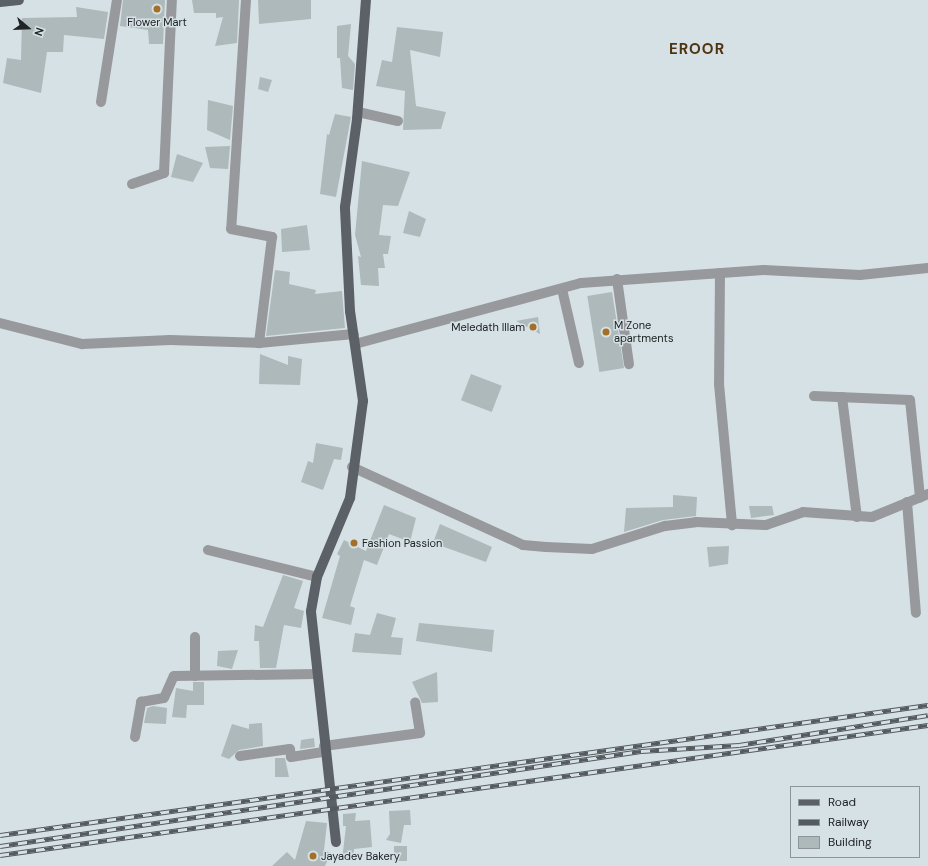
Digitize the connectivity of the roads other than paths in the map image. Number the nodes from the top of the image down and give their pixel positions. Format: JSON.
{"nodes":[{"id":1,"x":19,"y":0,"type":"edge"},
{"id":2,"x":117,"y":0,"type":"edge"},
{"id":3,"x":172,"y":0,"type":"edge"},
{"id":4,"x":246,"y":0,"type":"edge"},
{"id":5,"x":366,"y":0,"type":"edge"},
{"id":6,"x":0,"y":2,"type":"edge"},
{"id":7,"x":101,"y":102,"type":"dead end"},
{"id":8,"x":358,"y":112,"type":"junction"},
{"id":9,"x":398,"y":121,"type":"dead end"},
{"id":10,"x":132,"y":184,"type":"dead end"},
{"id":11,"x":928,"y":268,"type":"edge"},
{"id":12,"x":720,"y":273,"type":"junction"},
{"id":13,"x":617,"y":279,"type":"junction"},
{"id":14,"x":562,"y":289,"type":"junction"},
{"id":15,"x":0,"y":323,"type":"edge"},
{"id":16,"x":354,"y":334,"type":"junction"},
{"id":17,"x":259,"y":343,"type":"junction"},
{"id":18,"x":355,"y":344,"type":"junction"},
{"id":19,"x":579,"y":363,"type":"dead end"},
{"id":20,"x":629,"y":364,"type":"dead end"},
{"id":21,"x":814,"y":396,"type":"dead end"},
{"id":22,"x":842,"y":397,"type":"junction"},
{"id":23,"x":352,"y":467,"type":"junction"},
{"id":24,"x":924,"y":495,"type":"edge"},
{"id":25,"x":907,"y":502,"type":"junction"},
{"id":26,"x":857,"y":517,"type":"junction"},
{"id":27,"x":732,"y":525,"type":"junction"},
{"id":28,"x":208,"y":550,"type":"dead end"},
{"id":29,"x":317,"y":577,"type":"junction"},
{"id":30,"x":916,"y":613,"type":"dead end"},
{"id":31,"x":195,"y":637,"type":"dead end"},
{"id":32,"x":316,"y":674,"type":"junction"},
{"id":33,"x":195,"y":676,"type":"junction"},
{"id":34,"x":416,"y":702,"type":"dead end"},
{"id":35,"x":135,"y":737,"type":"dead end"},
{"id":36,"x":324,"y":749,"type":"junction"},
{"id":37,"x":240,"y":756,"type":"dead end"},
{"id":38,"x":336,"y":842,"type":"dead end"}],
"edges":[{"from":1,"to":6,"type":"main road"},
{"from":2,"to":7,"type":"street"},
{"from":3,"to":10,"type":"street"},
{"from":4,"to":17,"type":"street"},
{"from":5,"to":8,"type":"main road"},
{"from":8,"to":9,"type":"street"},
{"from":8,"to":16,"type":"main road"},
{"from":11,"to":12,"type":"street"},
{"from":12,"to":13,"type":"street"},
{"from":12,"to":27,"type":"street"},
{"from":13,"to":14,"type":"street"},
{"from":13,"to":20,"type":"street"},
{"from":14,"to":18,"type":"street"},
{"from":14,"to":19,"type":"street"},
{"from":15,"to":17,"type":"street"},
{"from":16,"to":17,"type":"street"},
{"from":16,"to":18,"type":"main road"},
{"from":18,"to":23,"type":"main road"},
{"from":21,"to":22,"type":"street"},
{"from":22,"to":24,"type":"street"},
{"from":22,"to":26,"type":"street"},
{"from":23,"to":27,"type":"street"},
{"from":23,"to":29,"type":"main road"},
{"from":24,"to":25,"type":"street"},
{"from":25,"to":26,"type":"street"},
{"from":25,"to":30,"type":"street"},
{"from":26,"to":27,"type":"street"},
{"from":28,"to":29,"type":"street"},
{"from":29,"to":32,"type":"main road"},
{"from":31,"to":33,"type":"street"},
{"from":32,"to":33,"type":"street"},
{"from":32,"to":36,"type":"main road"},
{"from":33,"to":35,"type":"street"},
{"from":34,"to":36,"type":"street"},
{"from":36,"to":37,"type":"street"},
{"from":36,"to":38,"type":"main road"}]}
